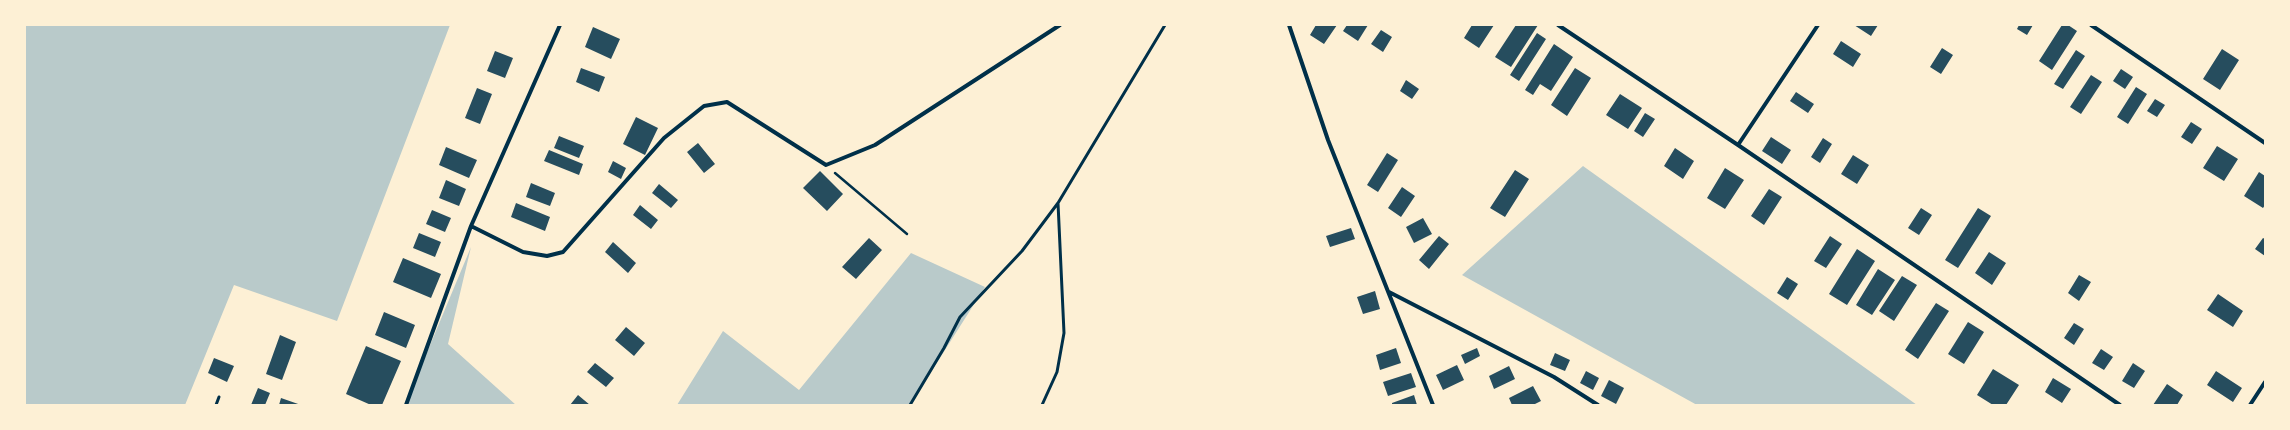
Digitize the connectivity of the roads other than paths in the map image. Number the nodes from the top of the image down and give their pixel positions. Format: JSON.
{"nodes":[{"id":1,"x":560,"y":25,"type":"edge"},
{"id":2,"x":1060,"y":25,"type":"edge"},
{"id":3,"x":1165,"y":25,"type":"edge"},
{"id":4,"x":1289,"y":25,"type":"edge"},
{"id":5,"x":1558,"y":25,"type":"edge"},
{"id":6,"x":1818,"y":25,"type":"edge"},
{"id":7,"x":2090,"y":25,"type":"edge"},
{"id":8,"x":2265,"y":143,"type":"edge"},
{"id":9,"x":1738,"y":145,"type":"junction"},
{"id":10,"x":1058,"y":203,"type":"junction"},
{"id":11,"x":471,"y":226,"type":"junction"},
{"id":12,"x":1389,"y":292,"type":"junction"},
{"id":13,"x":2265,"y":382,"type":"edge"},
{"id":14,"x":220,"y":397,"type":"dead end"},
{"id":15,"x":216,"y":405,"type":"edge"},
{"id":16,"x":406,"y":405,"type":"edge"},
{"id":17,"x":910,"y":405,"type":"edge"},
{"id":18,"x":1042,"y":405,"type":"edge"},
{"id":19,"x":1433,"y":405,"type":"edge"},
{"id":20,"x":1598,"y":405,"type":"edge"},
{"id":21,"x":2120,"y":405,"type":"edge"},
{"id":22,"x":2250,"y":405,"type":"edge"}],
"edges":[{"from":1,"to":11,"type":"street"},
{"from":2,"to":11,"type":"street"},
{"from":3,"to":10,"type":"lane"},
{"from":4,"to":12,"type":"street"},
{"from":5,"to":9,"type":"street"},
{"from":6,"to":9,"type":"street"},
{"from":7,"to":8,"type":"street"},
{"from":9,"to":21,"type":"street"},
{"from":10,"to":17,"type":"lane"},
{"from":10,"to":18,"type":"lane"},
{"from":11,"to":16,"type":"street"},
{"from":12,"to":19,"type":"street"},
{"from":12,"to":20,"type":"street"},
{"from":13,"to":22,"type":"street"},
{"from":14,"to":15,"type":"lane"}]}
